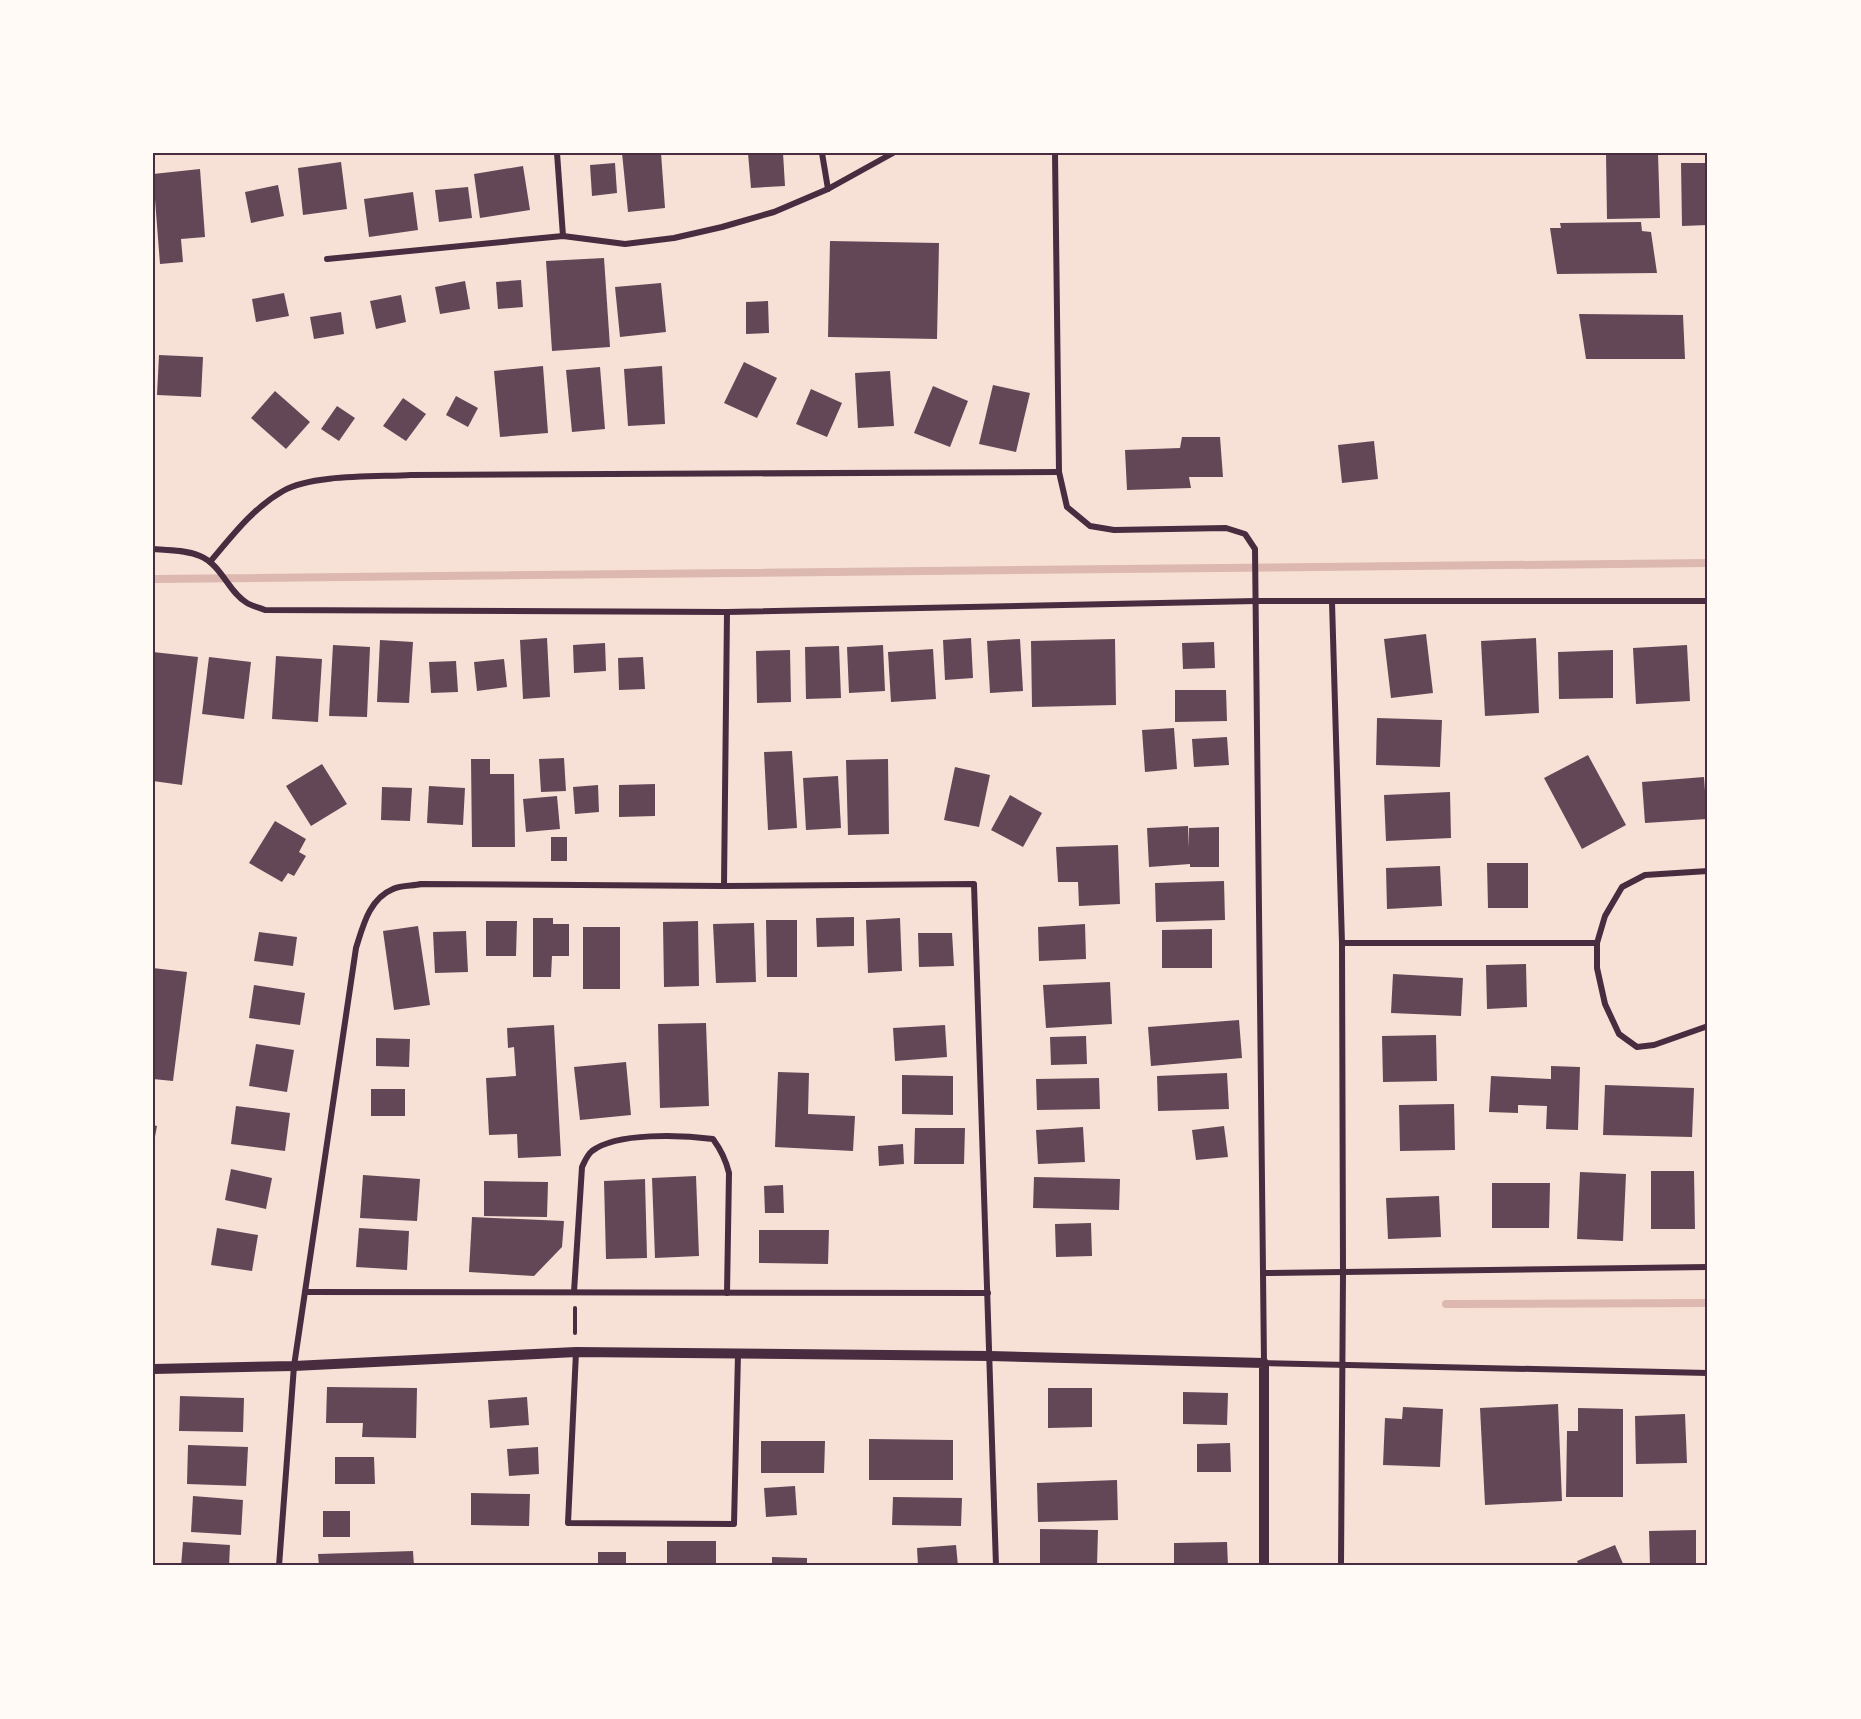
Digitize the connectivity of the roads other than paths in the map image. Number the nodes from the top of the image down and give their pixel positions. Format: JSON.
{"nodes":[{"id":1,"x":557,"y":153,"type":"edge"},
{"id":2,"x":822,"y":153,"type":"edge"},
{"id":3,"x":893,"y":153,"type":"edge"},
{"id":4,"x":1055,"y":153,"type":"edge"},
{"id":5,"x":828,"y":189,"type":"junction"},
{"id":6,"x":563,"y":236,"type":"junction"},
{"id":7,"x":327,"y":259,"type":"dead end"},
{"id":8,"x":1059,"y":472,"type":"junction"},
{"id":9,"x":153,"y":549,"type":"edge"},
{"id":10,"x":210,"y":562,"type":"junction"},
{"id":11,"x":1256,"y":601,"type":"junction"},
{"id":12,"x":1332,"y":602,"type":"junction"},
{"id":13,"x":1708,"y":602,"type":"edge"},
{"id":14,"x":727,"y":612,"type":"junction"},
{"id":15,"x":1708,"y":871,"type":"edge"},
{"id":16,"x":724,"y":886,"type":"junction"},
{"id":17,"x":1342,"y":943,"type":"junction"},
{"id":18,"x":1597,"y":943,"type":"junction"},
{"id":19,"x":1708,"y":1026,"type":"edge"},
{"id":20,"x":1708,"y":1267,"type":"edge"},
{"id":21,"x":1263,"y":1273,"type":"junction"},
{"id":22,"x":1343,"y":1273,"type":"junction"},
{"id":23,"x":305,"y":1292,"type":"junction"},
{"id":24,"x":574,"y":1292,"type":"junction"},
{"id":25,"x":727,"y":1293,"type":"junction"},
{"id":26,"x":988,"y":1293,"type":"junction"},
{"id":27,"x":576,"y":1352,"type":"junction"},
{"id":28,"x":738,"y":1354,"type":"junction"},
{"id":29,"x":990,"y":1356,"type":"junction"},
{"id":30,"x":1264,"y":1363,"type":"junction"},
{"id":31,"x":294,"y":1366,"type":"junction"},
{"id":32,"x":1342,"y":1366,"type":"junction"},
{"id":33,"x":153,"y":1369,"type":"edge"},
{"id":34,"x":1708,"y":1373,"type":"edge"},
{"id":35,"x":279,"y":1566,"type":"edge"},
{"id":36,"x":996,"y":1566,"type":"edge"},
{"id":37,"x":1264,"y":1566,"type":"edge"},
{"id":38,"x":1341,"y":1566,"type":"edge"}],
"edges":[{"from":1,"to":6,"type":"street"},
{"from":2,"to":5,"type":"street"},
{"from":3,"to":5,"type":"street"},
{"from":4,"to":8,"type":"street"},
{"from":5,"to":6,"type":"street"},
{"from":6,"to":7,"type":"street"},
{"from":8,"to":10,"type":"street"},
{"from":8,"to":11,"type":"street"},
{"from":9,"to":10,"type":"street"},
{"from":10,"to":14,"type":"street"},
{"from":11,"to":12,"type":"street"},
{"from":11,"to":14,"type":"street"},
{"from":11,"to":21,"type":"street"},
{"from":12,"to":13,"type":"street"},
{"from":12,"to":17,"type":"street"},
{"from":14,"to":16,"type":"street"},
{"from":15,"to":18,"type":"street"},
{"from":16,"to":23,"type":"street"},
{"from":16,"to":26,"type":"street"},
{"from":17,"to":18,"type":"street"},
{"from":17,"to":22,"type":"street"},
{"from":18,"to":19,"type":"street"},
{"from":20,"to":22,"type":"street"},
{"from":21,"to":22,"type":"street"},
{"from":21,"to":30,"type":"street"},
{"from":22,"to":32,"type":"street"},
{"from":23,"to":24,"type":"street"},
{"from":23,"to":31,"type":"street"},
{"from":24,"to":25,"type":"street"},
{"from":24,"to":25,"type":"street"},
{"from":25,"to":26,"type":"street"},
{"from":26,"to":29,"type":"street"},
{"from":27,"to":28,"type":"street"},
{"from":27,"to":28,"type":"street"},
{"from":27,"to":31,"type":"street"},
{"from":28,"to":29,"type":"street"},
{"from":29,"to":30,"type":"street"},
{"from":29,"to":36,"type":"street"},
{"from":30,"to":32,"type":"street"},
{"from":30,"to":37,"type":"street"},
{"from":31,"to":33,"type":"street"},
{"from":31,"to":35,"type":"street"},
{"from":32,"to":34,"type":"street"},
{"from":32,"to":38,"type":"street"}]}
